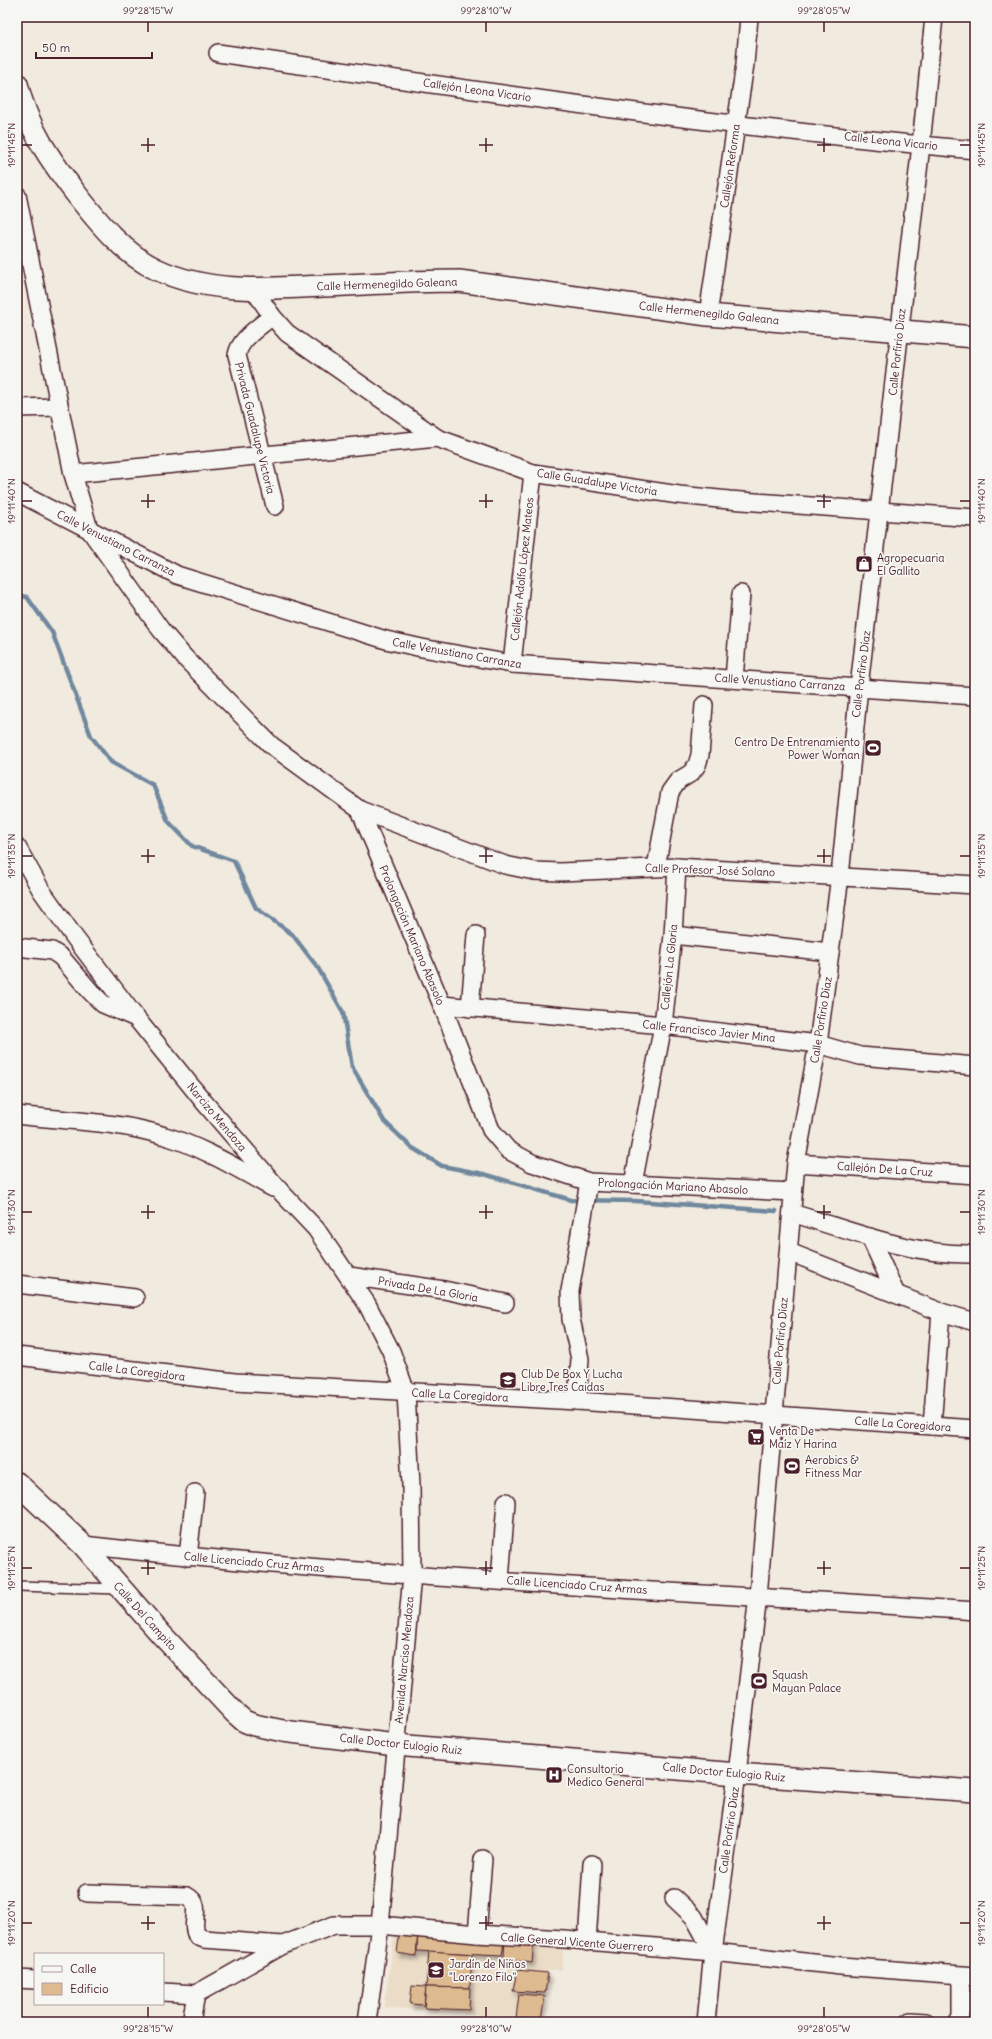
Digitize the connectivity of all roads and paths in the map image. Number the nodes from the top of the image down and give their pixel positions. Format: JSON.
{"nodes":[{"id":1,"x":749,"y":17,"type":"edge"},
{"id":2,"x":934,"y":17,"type":"edge"},
{"id":3,"x":218,"y":53,"type":"dead end"},
{"id":4,"x":17,"y":84,"type":"edge"},
{"id":5,"x":736,"y":124,"type":"junction"},
{"id":6,"x":922,"y":145,"type":"junction"},
{"id":7,"x":975,"y":150,"type":"edge"},
{"id":8,"x":17,"y":195,"type":"edge"},
{"id":9,"x":254,"y":290,"type":"junction"},
{"id":10,"x":708,"y":315,"type":"junction"},
{"id":11,"x":272,"y":316,"type":"junction"},
{"id":12,"x":899,"y":332,"type":"junction"},
{"id":13,"x":975,"y":337,"type":"edge"},
{"id":14,"x":59,"y":407,"type":"junction"},
{"id":15,"x":17,"y":408,"type":"edge"},
{"id":16,"x":437,"y":438,"type":"junction"},
{"id":17,"x":261,"y":456,"type":"junction"},
{"id":18,"x":533,"y":473,"type":"junction"},
{"id":19,"x":73,"y":474,"type":"junction"},
{"id":20,"x":17,"y":492,"type":"edge"},
{"id":21,"x":275,"y":506,"type":"dead end"},
{"id":22,"x":881,"y":510,"type":"junction"},
{"id":23,"x":975,"y":518,"type":"edge"},
{"id":24,"x":89,"y":529,"type":"junction"},
{"id":25,"x":741,"y":594,"type":"dead end"},
{"id":26,"x":512,"y":664,"type":"junction"},
{"id":27,"x":734,"y":679,"type":"junction"},
{"id":28,"x":859,"y":687,"type":"junction"},
{"id":29,"x":975,"y":696,"type":"edge"},
{"id":30,"x":704,"y":705,"type":"dead end"},
{"id":31,"x":360,"y":810,"type":"junction"},
{"id":32,"x":19,"y":855,"type":"edge"},
{"id":33,"x":656,"y":867,"type":"junction"},
{"id":34,"x":677,"y":867,"type":"junction"},
{"id":35,"x":840,"y":876,"type":"junction"},
{"id":36,"x":975,"y":885,"type":"edge"},
{"id":37,"x":476,"y":935,"type":"dead end"},
{"id":38,"x":673,"y":935,"type":"junction"},
{"id":39,"x":17,"y":947,"type":"edge"},
{"id":40,"x":830,"y":952,"type":"junction"},
{"id":41,"x":442,"y":1005,"type":"junction"},
{"id":42,"x":470,"y":1008,"type":"junction"},
{"id":43,"x":136,"y":1018,"type":"junction"},
{"id":44,"x":663,"y":1026,"type":"junction"},
{"id":45,"x":818,"y":1044,"type":"junction"},
{"id":46,"x":975,"y":1066,"type":"edge"},
{"id":47,"x":17,"y":1115,"type":"edge"},
{"id":48,"x":796,"y":1163,"type":"junction"},
{"id":49,"x":975,"y":1175,"type":"edge"},
{"id":50,"x":633,"y":1184,"type":"junction"},
{"id":51,"x":588,"y":1188,"type":"junction"},
{"id":52,"x":282,"y":1192,"type":"junction"},
{"id":53,"x":794,"y":1192,"type":"junction"},
{"id":54,"x":792,"y":1213,"type":"junction"},
{"id":55,"x":870,"y":1237,"type":"junction"},
{"id":56,"x":974,"y":1249,"type":"edge"},
{"id":57,"x":789,"y":1252,"type":"junction"},
{"id":58,"x":349,"y":1276,"type":"junction"},
{"id":59,"x":18,"y":1289,"type":"edge"},
{"id":60,"x":896,"y":1294,"type":"junction"},
{"id":61,"x":135,"y":1298,"type":"dead end"},
{"id":62,"x":505,"y":1303,"type":"dead end"},
{"id":63,"x":941,"y":1312,"type":"junction"},
{"id":64,"x":975,"y":1322,"type":"edge"},
{"id":65,"x":17,"y":1356,"type":"edge"},
{"id":66,"x":406,"y":1392,"type":"junction"},
{"id":67,"x":577,"y":1401,"type":"junction"},
{"id":68,"x":774,"y":1416,"type":"junction"},
{"id":69,"x":932,"y":1426,"type":"junction"},
{"id":70,"x":975,"y":1429,"type":"edge"},
{"id":71,"x":17,"y":1483,"type":"edge"},
{"id":72,"x":195,"y":1493,"type":"dead end"},
{"id":73,"x":506,"y":1502,"type":"dead end"},
{"id":74,"x":83,"y":1545,"type":"junction"},
{"id":75,"x":188,"y":1557,"type":"junction"},
{"id":76,"x":412,"y":1575,"type":"junction"},
{"id":77,"x":500,"y":1580,"type":"junction"},
{"id":78,"x":17,"y":1586,"type":"edge"},
{"id":79,"x":121,"y":1589,"type":"junction"},
{"id":80,"x":758,"y":1596,"type":"junction"},
{"id":81,"x":975,"y":1611,"type":"edge"},
{"id":82,"x":283,"y":1731,"type":"joint"},
{"id":83,"x":396,"y":1745,"type":"junction"},
{"id":84,"x":737,"y":1774,"type":"junction"},
{"id":85,"x":975,"y":1791,"type":"edge"},
{"id":86,"x":483,"y":1859,"type":"dead end"},
{"id":87,"x":592,"y":1864,"type":"dead end"},
{"id":88,"x":87,"y":1893,"type":"dead end"},
{"id":89,"x":674,"y":1898,"type":"dead end"},
{"id":90,"x":380,"y":1925,"type":"junction"},
{"id":91,"x":477,"y":1934,"type":"junction"},
{"id":92,"x":587,"y":1942,"type":"junction"},
{"id":93,"x":283,"y":1945,"type":"junction"},
{"id":94,"x":713,"y":1952,"type":"junction"},
{"id":95,"x":968,"y":1976,"type":"edge"},
{"id":96,"x":17,"y":1979,"type":"edge"},
{"id":97,"x":34,"y":1980,"type":"edge"},
{"id":98,"x":164,"y":1992,"type":"edge"},
{"id":99,"x":196,"y":1994,"type":"junction"},
{"id":100,"x":191,"y":2022,"type":"edge"},
{"id":101,"x":367,"y":2022,"type":"edge"},
{"id":102,"x":706,"y":2022,"type":"edge"},
{"id":103,"x":958,"y":2022,"type":"edge"}],
"edges":[{"from":1,"to":5,"type":"street","name":"Callejón Reforma"},
{"from":2,"to":6,"type":"street","name":"Calle Porfirio Díaz"},
{"from":3,"to":5,"type":"street","name":"Callejón Leona Vicario"},
{"from":4,"to":9,"type":"street","name":"Calle Hermenegildo Galeana"},
{"from":5,"to":6,"type":"street","name":"Calle Leona Vicario"},
{"from":5,"to":10,"type":"street","name":"Callejón Reforma"},
{"from":6,"to":7,"type":"street","name":"Calle Leona Vicario"},
{"from":6,"to":12,"type":"street","name":"Calle Porfirio Díaz"},
{"from":8,"to":14,"type":"street"},
{"from":9,"to":10,"type":"street","name":"Calle Hermenegildo Galeana"},
{"from":9,"to":11,"type":"street","name":"Calle Guadalupe Victoria"},
{"from":10,"to":12,"type":"street","name":"Calle Hermenegildo Galeana"},
{"from":11,"to":16,"type":"street","name":"Calle Guadalupe Victoria"},
{"from":11,"to":17,"type":"street","name":"Privada Guadalupe Victoria"},
{"from":12,"to":13,"type":"street","name":"Calle Hermenegildo Galeana"},
{"from":12,"to":22,"type":"street","name":"Calle Porfirio Díaz"},
{"from":14,"to":15,"type":"street"},
{"from":14,"to":19,"type":"street"},
{"from":16,"to":17,"type":"street"},
{"from":16,"to":18,"type":"street","name":"Calle Guadalupe Victoria"},
{"from":17,"to":19,"type":"street"},
{"from":17,"to":21,"type":"street","name":"Privada Guadalupe Victoria"},
{"from":18,"to":22,"type":"street","name":"Calle Guadalupe Victoria"},
{"from":18,"to":26,"type":"street","name":"Callejón Adolfo López Mateos"},
{"from":19,"to":24,"type":"street"},
{"from":20,"to":24,"type":"street","name":"Calle Venustiano Carranza"},
{"from":22,"to":23,"type":"street","name":"Calle Guadalupe Victoria"},
{"from":22,"to":28,"type":"street","name":"Calle Porfirio Díaz"},
{"from":24,"to":26,"type":"street","name":"Calle Venustiano Carranza"},
{"from":24,"to":31,"type":"street"},
{"from":25,"to":27,"type":"street"},
{"from":26,"to":27,"type":"street","name":"Calle Venustiano Carranza"},
{"from":27,"to":28,"type":"street","name":"Calle Venustiano Carranza"},
{"from":28,"to":29,"type":"street","name":"Calle Venustiano Carranza"},
{"from":28,"to":35,"type":"street","name":"Calle Porfirio Díaz"},
{"from":30,"to":33,"type":"street"},
{"from":31,"to":33,"type":"street","name":"Calle Profesor José Solano"},
{"from":31,"to":41,"type":"street","name":"Prolongación Mariano Abasolo"},
{"from":32,"to":43,"type":"street","name":"Narcizo Mendoza"},
{"from":33,"to":34,"type":"street","name":"Calle Profesor José Solano"},
{"from":34,"to":35,"type":"street","name":"Calle Profesor José Solano"},
{"from":34,"to":38,"type":"street","name":"Callejón La Gloria"},
{"from":35,"to":36,"type":"street","name":"Calle Profesor José Solano"},
{"from":35,"to":40,"type":"street","name":"Calle Porfirio Díaz"},
{"from":37,"to":42,"type":"street"},
{"from":38,"to":40,"type":"street"},
{"from":38,"to":44,"type":"street","name":"Callejón La Gloria"},
{"from":39,"to":43,"type":"street"},
{"from":40,"to":45,"type":"street","name":"Calle Porfirio Díaz"},
{"from":41,"to":42,"type":"street","name":"Calle Francisco Javier Mina"},
{"from":41,"to":51,"type":"street","name":"Prolongación Mariano Abasolo"},
{"from":42,"to":44,"type":"street","name":"Calle Francisco Javier Mina"},
{"from":43,"to":52,"type":"street","name":"Narcizo Mendoza"},
{"from":44,"to":45,"type":"street","name":"Calle Francisco Javier Mina"},
{"from":44,"to":50,"type":"street","name":"Callejón La Gloria"},
{"from":45,"to":46,"type":"street","name":"Calle Francisco Javier Mina"},
{"from":45,"to":48,"type":"street","name":"Calle Porfirio Díaz"},
{"from":47,"to":52,"type":"street"},
{"from":48,"to":49,"type":"street","name":"Callejón De La Cruz"},
{"from":48,"to":53,"type":"street","name":"Calle Porfirio Díaz"},
{"from":50,"to":51,"type":"street","name":"Prolongación Mariano Abasolo"},
{"from":50,"to":53,"type":"street","name":"Prolongación Mariano Abasolo"},
{"from":51,"to":67,"type":"street"},
{"from":52,"to":58,"type":"street","name":"Narcizo Mendoza"},
{"from":53,"to":54,"type":"street","name":"Calle Porfirio Díaz"},
{"from":54,"to":55,"type":"street"},
{"from":54,"to":57,"type":"street","name":"Calle Porfirio Díaz"},
{"from":55,"to":56,"type":"street"},
{"from":55,"to":60,"type":"street"},
{"from":57,"to":60,"type":"street"},
{"from":57,"to":68,"type":"street","name":"Calle Porfirio Díaz"},
{"from":58,"to":62,"type":"street","name":"Privada De La Gloria"},
{"from":58,"to":66,"type":"street","name":"Narcizo Mendoza"},
{"from":59,"to":61,"type":"street"},
{"from":60,"to":63,"type":"street"},
{"from":63,"to":64,"type":"street"},
{"from":63,"to":69,"type":"street"},
{"from":65,"to":66,"type":"street","name":"Calle La Coregidora"},
{"from":66,"to":67,"type":"street","name":"Calle La Coregidora"},
{"from":66,"to":76,"type":"street","name":"Avenida Narciso Mendoza"},
{"from":67,"to":68,"type":"street","name":"Calle La Coregidora"},
{"from":68,"to":69,"type":"street","name":"Calle La Coregidora"},
{"from":68,"to":80,"type":"street","name":"Calle Porfirio Díaz"},
{"from":69,"to":70,"type":"street","name":"Calle La Coregidora"},
{"from":71,"to":74,"type":"street","name":"Calle Del Campito"},
{"from":72,"to":75,"type":"street"},
{"from":73,"to":77,"type":"street"},
{"from":74,"to":75,"type":"street","name":"Calle Licenciado Cruz Armas"},
{"from":74,"to":79,"type":"street","name":"Calle Del Campito"},
{"from":75,"to":76,"type":"street","name":"Calle Licenciado Cruz Armas"},
{"from":76,"to":77,"type":"street","name":"Calle Licenciado Cruz Armas"},
{"from":76,"to":83,"type":"street","name":"Avenida Narciso Mendoza"},
{"from":77,"to":80,"type":"street","name":"Calle Licenciado Cruz Armas"},
{"from":78,"to":79,"type":"lane"},
{"from":79,"to":82,"type":"street","name":"Calle Del Campito"},
{"from":80,"to":81,"type":"street","name":"Calle Licenciado Cruz Armas"},
{"from":80,"to":84,"type":"street","name":"Calle Porfirio Díaz"},
{"from":82,"to":83,"type":"street","name":"Calle Doctor Eulogio Ruiz"},
{"from":83,"to":84,"type":"street","name":"Calle Doctor Eulogio Ruiz"},
{"from":83,"to":90,"type":"street","name":"Avenida Narciso Mendoza"},
{"from":84,"to":85,"type":"street","name":"Calle Doctor Eulogio Ruiz"},
{"from":84,"to":94,"type":"street","name":"Calle Porfirio Díaz"},
{"from":86,"to":91,"type":"street"},
{"from":87,"to":92,"type":"street"},
{"from":88,"to":93,"type":"street"},
{"from":89,"to":94,"type":"street"},
{"from":90,"to":91,"type":"street","name":"Calle General Vicente Guerrero"},
{"from":90,"to":93,"type":"street","name":"Calle General Vicente Guerrero"},
{"from":90,"to":101,"type":"street","name":"Avenida Narciso Mendoza"},
{"from":91,"to":92,"type":"street","name":"Calle General Vicente Guerrero"},
{"from":92,"to":94,"type":"street","name":"Calle General Vicente Guerrero"},
{"from":93,"to":99,"type":"street","name":"Calle General Vicente Guerrero"},
{"from":94,"to":95,"type":"street","name":"Calle General Vicente Guerrero"},
{"from":94,"to":102,"type":"street","name":"Calle Porfirio Díaz"},
{"from":95,"to":103,"type":"street"},
{"from":96,"to":97,"type":"street"},
{"from":98,"to":99,"type":"street"},
{"from":99,"to":100,"type":"street"}]}
